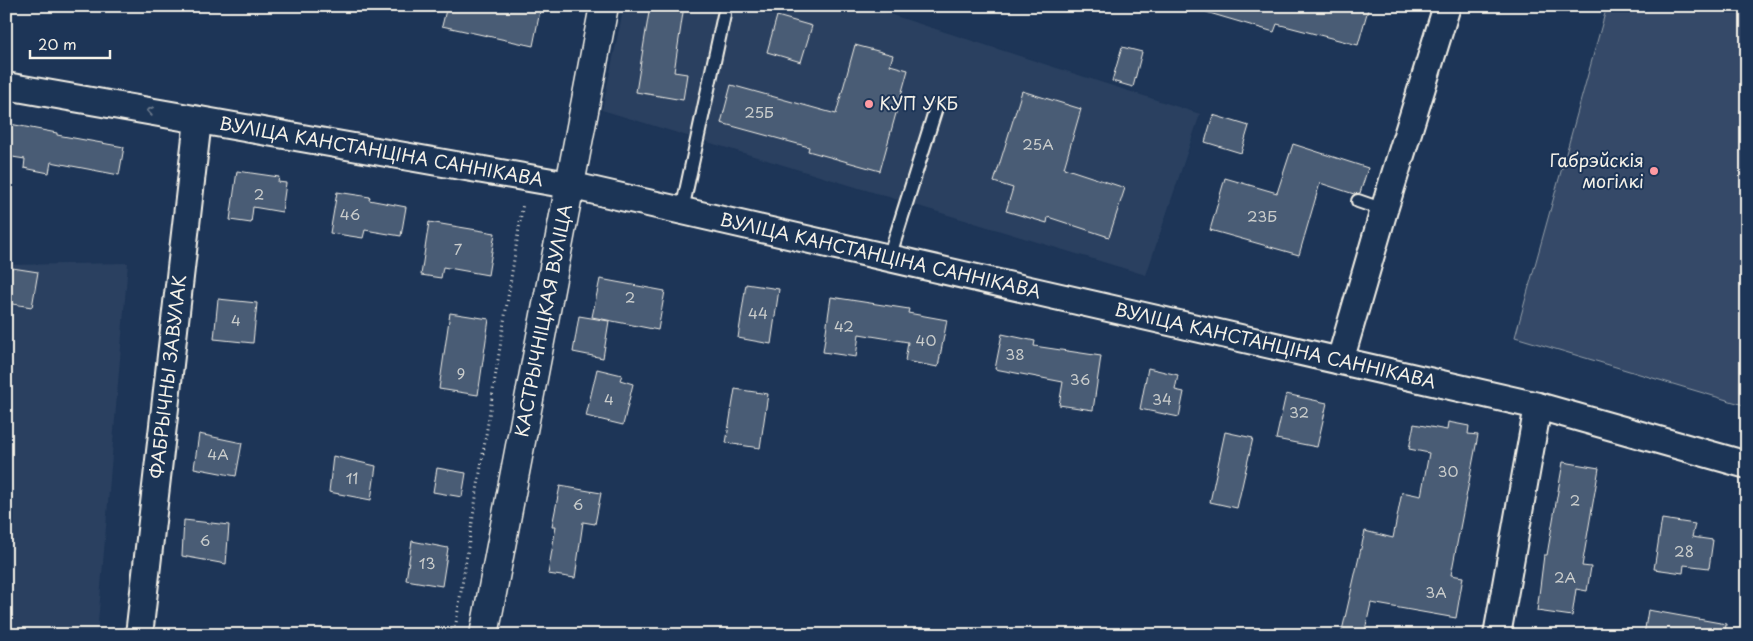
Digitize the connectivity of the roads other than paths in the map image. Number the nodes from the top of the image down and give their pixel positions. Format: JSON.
{"nodes":[{"id":1,"x":604,"y":6,"type":"edge"},
{"id":2,"x":1447,"y":6,"type":"edge"},
{"id":3,"x":724,"y":15,"type":"dead end"},
{"id":4,"x":6,"y":86,"type":"edge"},
{"id":5,"x":936,"y":108,"type":"dead end"},
{"id":6,"x":198,"y":120,"type":"junction"},
{"id":7,"x":569,"y":184,"type":"junction"},
{"id":8,"x":1358,"y":201,"type":"dead end"},
{"id":9,"x":682,"y":210,"type":"junction"},
{"id":10,"x":1384,"y":210,"type":"junction"},
{"id":11,"x":889,"y":258,"type":"junction"},
{"id":12,"x":1340,"y":360,"type":"junction"},
{"id":13,"x":1538,"y":406,"type":"junction"},
{"id":14,"x":1747,"y":466,"type":"edge"},
{"id":15,"x":139,"y":635,"type":"edge"},
{"id":16,"x":484,"y":635,"type":"edge"},
{"id":17,"x":1498,"y":635,"type":"edge"}],
"edges":[{"from":1,"to":7,"type":"main road","name":"КАСТРЫЧНІЦКАЯ ВУЛІЦА"},
{"from":2,"to":10,"type":"street"},
{"from":3,"to":9,"type":"lane"},
{"from":6,"to":4,"type":"street","name":"ВУЛІЦА КАНСТАНЦІНА САННІКАВА","one_way":true},
{"from":5,"to":11,"type":"lane"},
{"from":6,"to":7,"type":"street","name":"ВУЛІЦА КАНСТАНЦІНА САННІКАВА"},
{"from":6,"to":15,"type":"street","name":"ФАБРЫЧНЫ ЗАВУЛАК"},
{"from":7,"to":9,"type":"street","name":"ВУЛІЦА КАНСТАНЦІНА САННІКАВА"},
{"from":7,"to":16,"type":"main road","name":"КАСТРЫЧНІЦКАЯ ВУЛІЦА"},
{"from":8,"to":10,"type":"lane"},
{"from":9,"to":11,"type":"street","name":"ВУЛІЦА КАНСТАНЦІНА САННІКАВА"},
{"from":10,"to":12,"type":"street"},
{"from":11,"to":12,"type":"street","name":"ВУЛІЦА КАНСТАНЦІНА САННІКАВА"},
{"from":12,"to":13,"type":"street","name":"ВУЛІЦА КАНСТАНЦІНА САННІКАВА"},
{"from":13,"to":14,"type":"street","name":"ВУЛІЦА КАНСТАНЦІНА САННІКАВА"},
{"from":13,"to":17,"type":"street"}]}
